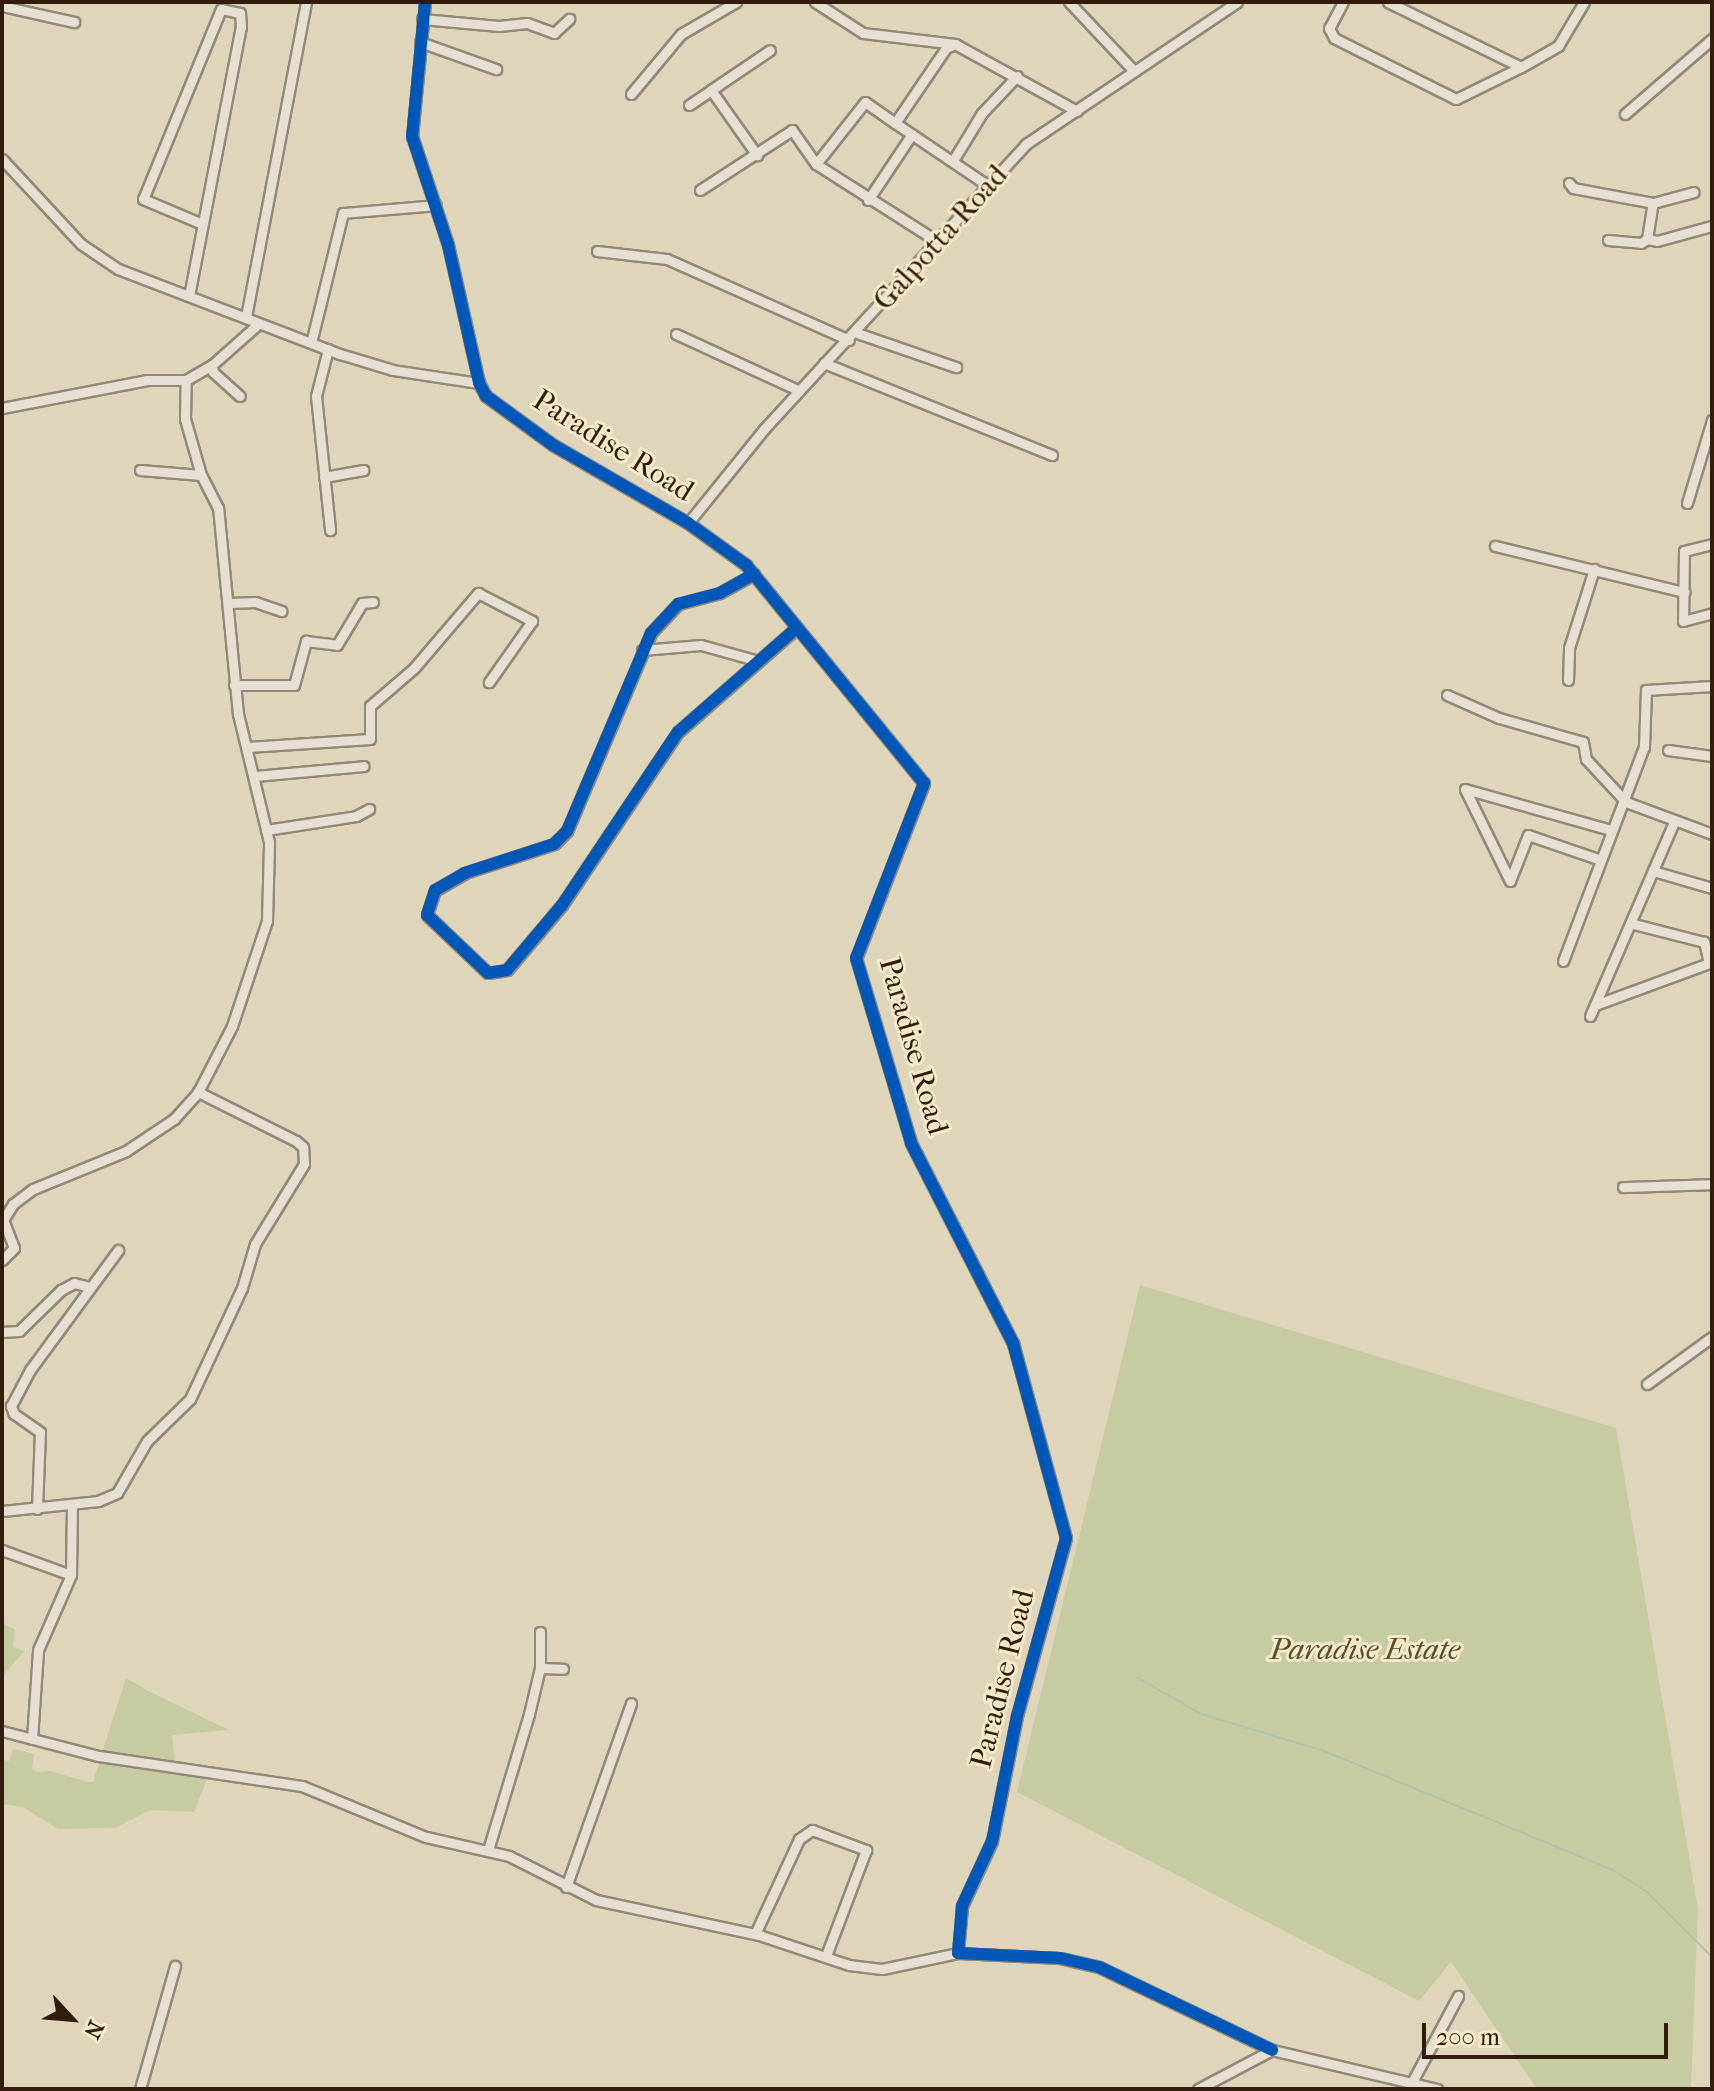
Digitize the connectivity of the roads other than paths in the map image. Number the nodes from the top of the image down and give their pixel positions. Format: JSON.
{"nodes":[{"id":1,"x":244,"y":2,"type":"edge"},
{"id":2,"x":306,"y":2,"type":"edge"},
{"id":3,"x":425,"y":2,"type":"edge"},
{"id":4,"x":736,"y":2,"type":"edge"},
{"id":5,"x":815,"y":2,"type":"edge"},
{"id":6,"x":1069,"y":2,"type":"edge"},
{"id":7,"x":1343,"y":2,"type":"edge"},
{"id":8,"x":1388,"y":2,"type":"edge"},
{"id":9,"x":1584,"y":2,"type":"edge"},
{"id":10,"x":1235,"y":3,"type":"edge"},
{"id":11,"x":2,"y":6,"type":"edge"},
{"id":12,"x":240,"y":13,"type":"junction"},
{"id":13,"x":422,"y":19,"type":"junction"},
{"id":14,"x":569,"y":19,"type":"dead end"},
{"id":15,"x":74,"y":22,"type":"dead end"},
{"id":16,"x":1712,"y":39,"type":"edge"},
{"id":17,"x":420,"y":42,"type":"junction"},
{"id":18,"x":955,"y":44,"type":"junction"},
{"id":19,"x":770,"y":50,"type":"dead end"},
{"id":20,"x":1521,"y":67,"type":"junction"},
{"id":21,"x":496,"y":69,"type":"dead end"},
{"id":22,"x":1134,"y":71,"type":"junction"},
{"id":23,"x":1017,"y":76,"type":"junction"},
{"id":24,"x":711,"y":90,"type":"junction"},
{"id":25,"x":631,"y":94,"type":"dead end"},
{"id":26,"x":689,"y":105,"type":"dead end"},
{"id":27,"x":1077,"y":111,"type":"junction"},
{"id":28,"x":1625,"y":114,"type":"dead end"},
{"id":29,"x":895,"y":123,"type":"junction"},
{"id":30,"x":912,"y":134,"type":"junction"},
{"id":31,"x":757,"y":155,"type":"junction"},
{"id":32,"x":2,"y":159,"type":"edge"},
{"id":33,"x":954,"y":159,"type":"junction"},
{"id":34,"x":816,"y":164,"type":"junction"},
{"id":35,"x":1569,"y":183,"type":"dead end"},
{"id":36,"x":987,"y":185,"type":"junction"},
{"id":37,"x":700,"y":190,"type":"dead end"},
{"id":38,"x":1694,"y":192,"type":"dead end"},
{"id":39,"x":868,"y":200,"type":"junction"},
{"id":40,"x":1653,"y":203,"type":"junction"},
{"id":41,"x":436,"y":205,"type":"junction"},
{"id":42,"x":200,"y":223,"type":"junction"},
{"id":43,"x":1712,"y":226,"type":"edge"},
{"id":44,"x":1647,"y":239,"type":"junction"},
{"id":45,"x":1608,"y":240,"type":"dead end"},
{"id":46,"x":937,"y":241,"type":"junction"},
{"id":47,"x":597,"y":251,"type":"dead end"},
{"id":48,"x":189,"y":296,"type":"junction"},
{"id":49,"x":246,"y":317,"type":"junction"},
{"id":50,"x":256,"y":326,"type":"junction"},
{"id":51,"x":676,"y":334,"type":"dead end"},
{"id":52,"x":853,"y":336,"type":"junction"},
{"id":53,"x":311,"y":343,"type":"junction"},
{"id":54,"x":328,"y":349,"type":"junction"},
{"id":55,"x":824,"y":363,"type":"junction"},
{"id":56,"x":212,"y":365,"type":"junction"},
{"id":57,"x":956,"y":367,"type":"dead end"},
{"id":58,"x":186,"y":380,"type":"junction"},
{"id":59,"x":479,"y":383,"type":"junction"},
{"id":60,"x":798,"y":390,"type":"junction"},
{"id":61,"x":240,"y":396,"type":"dead end"},
{"id":62,"x":2,"y":408,"type":"edge"},
{"id":63,"x":1712,"y":420,"type":"edge"},
{"id":64,"x":1052,"y":455,"type":"dead end"},
{"id":65,"x":140,"y":470,"type":"dead end"},
{"id":66,"x":363,"y":470,"type":"dead end"},
{"id":67,"x":201,"y":475,"type":"junction"},
{"id":68,"x":324,"y":477,"type":"junction"},
{"id":69,"x":1687,"y":503,"type":"dead end"},
{"id":70,"x":688,"y":523,"type":"junction"},
{"id":71,"x":330,"y":530,"type":"dead end"},
{"id":72,"x":1712,"y":544,"type":"edge"},
{"id":73,"x":1495,"y":546,"type":"dead end"},
{"id":74,"x":1594,"y":569,"type":"junction"},
{"id":75,"x":754,"y":574,"type":"junction"},
{"id":76,"x":1684,"y":592,"type":"junction"},
{"id":77,"x":373,"y":602,"type":"dead end"},
{"id":78,"x":229,"y":603,"type":"junction"},
{"id":79,"x":281,"y":611,"type":"dead end"},
{"id":80,"x":1712,"y":613,"type":"edge"},
{"id":81,"x":794,"y":630,"type":"junction"},
{"id":82,"x":642,"y":650,"type":"junction"},
{"id":83,"x":755,"y":660,"type":"junction"},
{"id":84,"x":1568,"y":680,"type":"dead end"},
{"id":85,"x":489,"y":682,"type":"dead end"},
{"id":86,"x":234,"y":685,"type":"junction"},
{"id":87,"x":1712,"y":686,"type":"edge"},
{"id":88,"x":1447,"y":695,"type":"dead end"},
{"id":89,"x":248,"y":747,"type":"junction"},
{"id":90,"x":1668,"y":750,"type":"dead end"},
{"id":91,"x":1712,"y":756,"type":"edge"},
{"id":92,"x":364,"y":766,"type":"dead end"},
{"id":93,"x":255,"y":776,"type":"junction"},
{"id":94,"x":1626,"y":802,"type":"junction"},
{"id":95,"x":369,"y":809,"type":"dead end"},
{"id":96,"x":1673,"y":824,"type":"junction"},
{"id":97,"x":266,"y":830,"type":"junction"},
{"id":98,"x":1611,"y":830,"type":"junction"},
{"id":99,"x":1712,"y":834,"type":"edge"},
{"id":100,"x":1598,"y":859,"type":"junction"},
{"id":101,"x":1653,"y":871,"type":"junction"},
{"id":102,"x":1712,"y":888,"type":"edge"},
{"id":103,"x":1630,"y":923,"type":"junction"},
{"id":104,"x":1563,"y":961,"type":"dead end"},
{"id":105,"x":1595,"y":1005,"type":"junction"},
{"id":106,"x":1590,"y":1016,"type":"dead end"},
{"id":107,"x":198,"y":1092,"type":"junction"},
{"id":108,"x":1712,"y":1184,"type":"edge"},
{"id":109,"x":1623,"y":1187,"type":"dead end"},
{"id":110,"x":118,"y":1250,"type":"dead end"},
{"id":111,"x":2,"y":1260,"type":"edge"},
{"id":112,"x":90,"y":1287,"type":"junction"},
{"id":113,"x":2,"y":1332,"type":"edge"},
{"id":114,"x":1712,"y":1337,"type":"edge"},
{"id":115,"x":1647,"y":1384,"type":"dead end"},
{"id":116,"x":72,"y":1505,"type":"junction"},
{"id":117,"x":37,"y":1509,"type":"junction"},
{"id":118,"x":2,"y":1511,"type":"edge"},
{"id":119,"x":2,"y":1550,"type":"edge"},
{"id":120,"x":71,"y":1575,"type":"junction"},
{"id":121,"x":540,"y":1632,"type":"dead end"},
{"id":122,"x":540,"y":1668,"type":"junction"},
{"id":123,"x":563,"y":1669,"type":"dead end"},
{"id":124,"x":631,"y":1703,"type":"dead end"},
{"id":125,"x":2,"y":1731,"type":"edge"},
{"id":126,"x":32,"y":1739,"type":"junction"},
{"id":127,"x":488,"y":1850,"type":"junction"},
{"id":128,"x":566,"y":1887,"type":"junction"},
{"id":129,"x":755,"y":1934,"type":"junction"},
{"id":130,"x":958,"y":1953,"type":"junction"},
{"id":131,"x":826,"y":1956,"type":"junction"},
{"id":132,"x":175,"y":1966,"type":"dead end"},
{"id":133,"x":1458,"y":1996,"type":"dead end"},
{"id":134,"x":1272,"y":2050,"type":"junction"},
{"id":135,"x":1411,"y":2084,"type":"junction"},
{"id":136,"x":140,"y":2089,"type":"edge"},
{"id":137,"x":1198,"y":2089,"type":"edge"},
{"id":138,"x":1437,"y":2089,"type":"edge"}],
"edges":[{"from":1,"to":12,"type":"street"},
{"from":2,"to":49,"type":"street"},
{"from":3,"to":13,"type":"street"},
{"from":4,"to":25,"type":"street"},
{"from":5,"to":18,"type":"street"},
{"from":6,"to":22,"type":"street"},
{"from":7,"to":20,"type":"street"},
{"from":8,"to":20,"type":"street"},
{"from":9,"to":20,"type":"street"},
{"from":10,"to":22,"type":"street","name":"Galpotta Road"},
{"from":11,"to":15,"type":"street"},
{"from":12,"to":42,"type":"street"},
{"from":12,"to":42,"type":"street"},
{"from":13,"to":14,"type":"street"},
{"from":13,"to":17,"type":"street"},
{"from":16,"to":28,"type":"street"},
{"from":17,"to":21,"type":"street"},
{"from":17,"to":41,"type":"street"},
{"from":18,"to":23,"type":"street"},
{"from":18,"to":29,"type":"street"},
{"from":19,"to":24,"type":"street"},
{"from":22,"to":27,"type":"street","name":"Galpotta Road"},
{"from":23,"to":27,"type":"street"},
{"from":23,"to":33,"type":"street"},
{"from":24,"to":26,"type":"street"},
{"from":24,"to":31,"type":"street"},
{"from":27,"to":36,"type":"street","name":"Galpotta Road"},
{"from":29,"to":30,"type":"street"},
{"from":29,"to":34,"type":"street"},
{"from":30,"to":33,"type":"street"},
{"from":30,"to":39,"type":"street"},
{"from":31,"to":34,"type":"street"},
{"from":31,"to":37,"type":"street"},
{"from":32,"to":48,"type":"street"},
{"from":33,"to":36,"type":"street"},
{"from":34,"to":39,"type":"street"},
{"from":35,"to":40,"type":"street"},
{"from":36,"to":46,"type":"street","name":"Galpotta Road"},
{"from":38,"to":40,"type":"street"},
{"from":39,"to":46,"type":"street"},
{"from":40,"to":44,"type":"street"},
{"from":41,"to":53,"type":"street"},
{"from":41,"to":59,"type":"street"},
{"from":42,"to":48,"type":"street"},
{"from":43,"to":44,"type":"street"},
{"from":44,"to":45,"type":"street"},
{"from":46,"to":52,"type":"street","name":"Galpotta Road"},
{"from":47,"to":52,"type":"street"},
{"from":48,"to":49,"type":"street"},
{"from":49,"to":50,"type":"street"},
{"from":50,"to":53,"type":"street"},
{"from":50,"to":56,"type":"street"},
{"from":51,"to":60,"type":"street"},
{"from":52,"to":55,"type":"street","name":"Galpotta Road"},
{"from":52,"to":57,"type":"street"},
{"from":53,"to":54,"type":"street"},
{"from":54,"to":59,"type":"street"},
{"from":54,"to":68,"type":"street"},
{"from":55,"to":60,"type":"street","name":"Galpotta Road"},
{"from":55,"to":64,"type":"street"},
{"from":56,"to":58,"type":"street"},
{"from":56,"to":61,"type":"street"},
{"from":58,"to":62,"type":"street"},
{"from":58,"to":67,"type":"street"},
{"from":59,"to":70,"type":"street","name":"Paradise Road"},
{"from":60,"to":70,"type":"street","name":"Galpotta Road"},
{"from":63,"to":69,"type":"street"},
{"from":65,"to":67,"type":"street"},
{"from":66,"to":68,"type":"street"},
{"from":67,"to":78,"type":"street"},
{"from":68,"to":71,"type":"street"},
{"from":70,"to":75,"type":"street","name":"Paradise Road"},
{"from":72,"to":76,"type":"street"},
{"from":73,"to":74,"type":"street"},
{"from":74,"to":76,"type":"street"},
{"from":74,"to":84,"type":"street"},
{"from":75,"to":81,"type":"street","name":"Paradise Road"},
{"from":75,"to":82,"type":"street"},
{"from":76,"to":80,"type":"street"},
{"from":77,"to":86,"type":"street"},
{"from":78,"to":79,"type":"street"},
{"from":78,"to":86,"type":"street"},
{"from":81,"to":83,"type":"street"},
{"from":81,"to":130,"type":"street","name":"Paradise Road"},
{"from":82,"to":83,"type":"street"},
{"from":82,"to":83,"type":"street"},
{"from":85,"to":89,"type":"street"},
{"from":86,"to":89,"type":"street"},
{"from":87,"to":94,"type":"street"},
{"from":88,"to":94,"type":"street"},
{"from":89,"to":93,"type":"street"},
{"from":90,"to":91,"type":"street"},
{"from":92,"to":93,"type":"street"},
{"from":93,"to":97,"type":"street"},
{"from":94,"to":96,"type":"street"},
{"from":94,"to":98,"type":"street"},
{"from":95,"to":97,"type":"street"},
{"from":96,"to":99,"type":"street"},
{"from":96,"to":101,"type":"street"},
{"from":97,"to":107,"type":"street"},
{"from":98,"to":100,"type":"street"},
{"from":98,"to":100,"type":"street"},
{"from":100,"to":104,"type":"street"},
{"from":101,"to":102,"type":"street"},
{"from":101,"to":103,"type":"street"},
{"from":103,"to":105,"type":"street"},
{"from":103,"to":105,"type":"street"},
{"from":105,"to":106,"type":"street"},
{"from":107,"to":111,"type":"street"},
{"from":107,"to":116,"type":"street"},
{"from":108,"to":109,"type":"street"},
{"from":110,"to":112,"type":"street"},
{"from":112,"to":113,"type":"street"},
{"from":112,"to":117,"type":"street"},
{"from":114,"to":115,"type":"street"},
{"from":116,"to":117,"type":"street"},
{"from":116,"to":120,"type":"street"},
{"from":117,"to":118,"type":"street"},
{"from":119,"to":120,"type":"street"},
{"from":120,"to":126,"type":"street"},
{"from":121,"to":122,"type":"street"},
{"from":122,"to":123,"type":"street"},
{"from":122,"to":127,"type":"street"},
{"from":124,"to":128,"type":"street"},
{"from":125,"to":126,"type":"street"},
{"from":126,"to":127,"type":"street"},
{"from":127,"to":128,"type":"street"},
{"from":128,"to":129,"type":"street"},
{"from":129,"to":131,"type":"street"},
{"from":129,"to":131,"type":"street"},
{"from":130,"to":131,"type":"street"},
{"from":130,"to":134,"type":"street"},
{"from":132,"to":136,"type":"street"},
{"from":133,"to":135,"type":"street"},
{"from":134,"to":135,"type":"street"},
{"from":134,"to":137,"type":"street"},
{"from":135,"to":138,"type":"street"}]}
